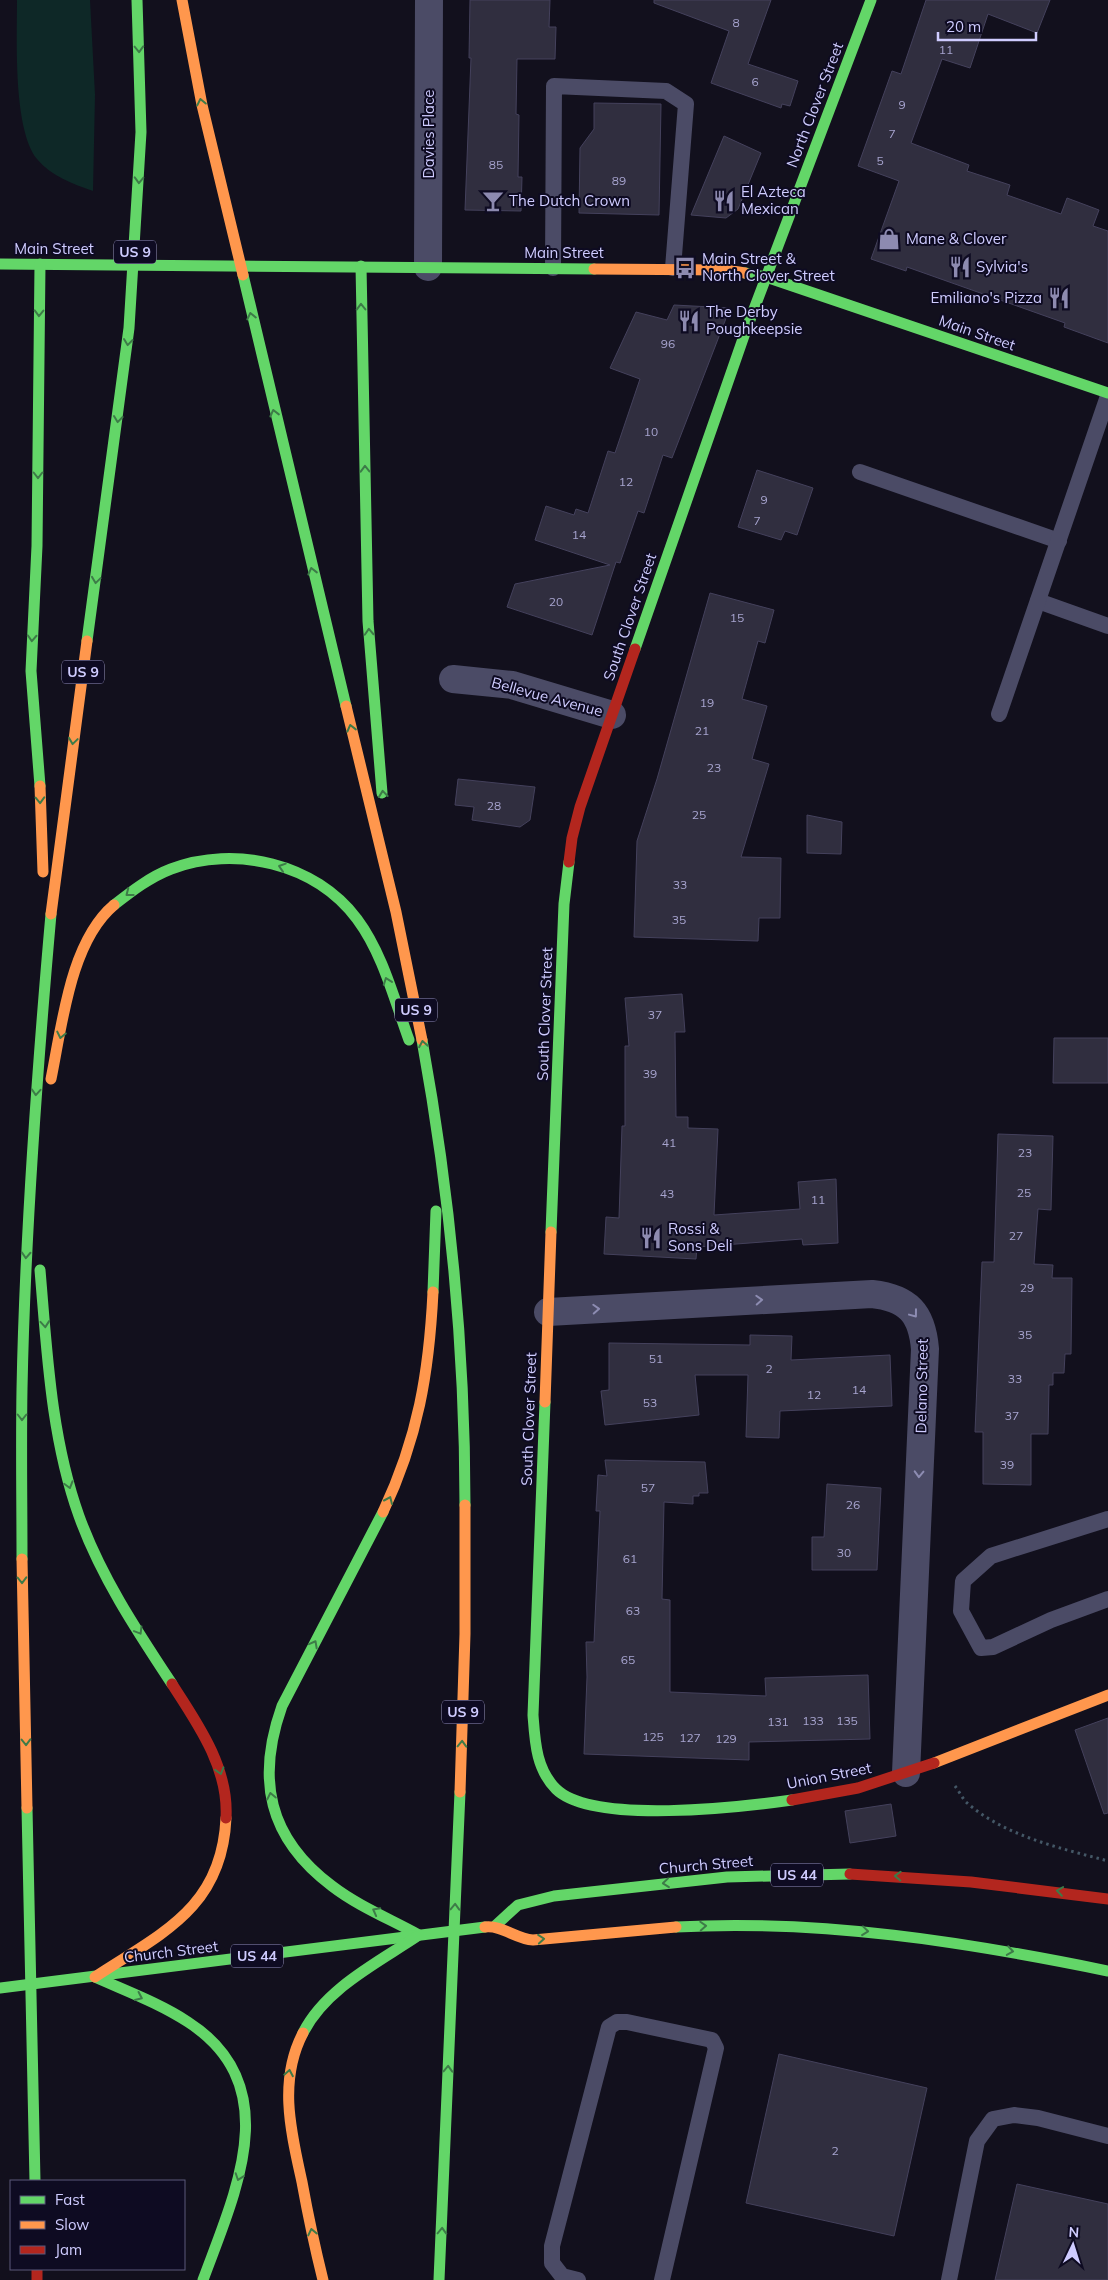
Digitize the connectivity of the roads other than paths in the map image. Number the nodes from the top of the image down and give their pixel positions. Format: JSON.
{"nodes":[{"id":1,"x":137,"y":0,"type":"edge"},
{"id":2,"x":182,"y":0,"type":"edge"},
{"id":3,"x":429,"y":0,"type":"edge"},
{"id":4,"x":871,"y":0,"type":"edge"},
{"id":5,"x":0,"y":264,"type":"edge"},
{"id":6,"x":40,"y":264,"type":"junction"},
{"id":7,"x":361,"y":266,"type":"junction"},
{"id":8,"x":428,"y":267,"type":"junction"},
{"id":9,"x":553,"y":268,"type":"junction"},
{"id":10,"x":673,"y":268,"type":"junction"},
{"id":11,"x":766,"y":277,"type":"junction"},
{"id":12,"x":1108,"y":395,"type":"edge"},
{"id":13,"x":860,"y":472,"type":"dead end"},
{"id":14,"x":1059,"y":541,"type":"junction"},
{"id":15,"x":1038,"y":601,"type":"junction"},
{"id":16,"x":1108,"y":626,"type":"edge"},
{"id":17,"x":453,"y":678,"type":"dead end"},
{"id":18,"x":999,"y":714,"type":"dead end"},
{"id":19,"x":612,"y":715,"type":"junction"},
{"id":20,"x":396,"y":912,"type":"junction"},
{"id":21,"x":46,"y":973,"type":"junction"},
{"id":22,"x":434,"y":1109,"type":"junction"},
{"id":23,"x":440,"y":1144,"type":"junction"},
{"id":24,"x":31,"y":1171,"type":"junction"},
{"id":25,"x":548,"y":1312,"type":"junction"},
{"id":26,"x":1108,"y":1518,"type":"edge"},
{"id":27,"x":1108,"y":1599,"type":"edge"},
{"id":28,"x":1108,"y":1695,"type":"edge"},
{"id":29,"x":906,"y":1773,"type":"junction"},
{"id":30,"x":549,"y":1782,"type":"joint"},
{"id":31,"x":1108,"y":1899,"type":"edge"},
{"id":32,"x":495,"y":1926,"type":"junction"},
{"id":33,"x":419,"y":1934,"type":"junction"},
{"id":34,"x":1108,"y":1970,"type":"edge"},
{"id":35,"x":95,"y":1977,"type":"junction"},
{"id":36,"x":0,"y":1988,"type":"edge"},
{"id":37,"x":1108,"y":2136,"type":"edge"},
{"id":38,"x":35,"y":2180,"type":"edge"},
{"id":39,"x":203,"y":2280,"type":"edge"},
{"id":40,"x":323,"y":2280,"type":"edge"},
{"id":41,"x":439,"y":2280,"type":"edge"},
{"id":42,"x":578,"y":2280,"type":"edge"},
{"id":43,"x":662,"y":2280,"type":"edge"},
{"id":44,"x":949,"y":2280,"type":"edge"}],
"edges":[{"from":1,"to":21,"type":"main road","number":"US 9","one_way":true},
{"from":20,"to":2,"type":"main road","number":"US 9","one_way":true},
{"from":3,"to":8,"type":"street","name":"Davies Place"},
{"from":4,"to":11,"type":"main road","name":"North Clover Street"},
{"from":5,"to":6,"type":"main road","name":"Main Street"},
{"from":6,"to":7,"type":"main road","name":"Main Street"},
{"from":6,"to":21,"type":"main road","one_way":true},
{"from":7,"to":8,"type":"main road","name":"Main Street"},
{"from":20,"to":7,"type":"main road","one_way":true},
{"from":8,"to":9,"type":"main road","name":"Main Street"},
{"from":9,"to":10,"type":"main road","name":"Main Street"},
{"from":9,"to":10,"type":"lane"},
{"from":10,"to":11,"type":"main road","name":"Main Street"},
{"from":11,"to":12,"type":"main road","name":"Main Street"},
{"from":11,"to":19,"type":"main road","name":"South Clover Street"},
{"from":12,"to":14,"type":"lane"},
{"from":13,"to":14,"type":"lane"},
{"from":14,"to":15,"type":"lane"},
{"from":15,"to":16,"type":"lane"},
{"from":15,"to":18,"type":"lane"},
{"from":17,"to":19,"type":"street","name":"Bellevue Avenue"},
{"from":19,"to":25,"type":"main road","name":"South Clover Street"},
{"from":22,"to":20,"type":"main road","number":"US 9","one_way":true},
{"from":21,"to":24,"type":"main road","number":"US 9","one_way":true},
{"from":22,"to":23,"type":"main road","number":"US 9"},
{"from":22,"to":24,"type":"main road","one_way":true},
{"from":33,"to":23,"type":"main road","one_way":true},
{"from":41,"to":23,"type":"main road","number":"US 9","one_way":true},
{"from":24,"to":35,"type":"main road","one_way":true},
{"from":24,"to":38,"type":"main road","number":"US 9","one_way":true},
{"from":25,"to":29,"type":"street","name":"Delano Street","one_way":true},
{"from":25,"to":30,"type":"main road","name":"South Clover Street"},
{"from":26,"to":27,"type":"lane"},
{"from":28,"to":29,"type":"main road","name":"Union Street"},
{"from":29,"to":30,"type":"main road","name":"Union Street"},
{"from":31,"to":32,"type":"main road","name":"Church Street","number":"US 44","one_way":true},
{"from":32,"to":33,"type":"main road","name":"Church Street","number":"US 44"},
{"from":32,"to":34,"type":"main road","one_way":true},
{"from":33,"to":35,"type":"main road","name":"Church Street","number":"US 44"},
{"from":40,"to":33,"type":"main road","one_way":true},
{"from":35,"to":36,"type":"main road","name":"Church Street","number":"US 44"},
{"from":35,"to":39,"type":"main road","one_way":true},
{"from":37,"to":44,"type":"lane"},
{"from":42,"to":43,"type":"lane"}]}
